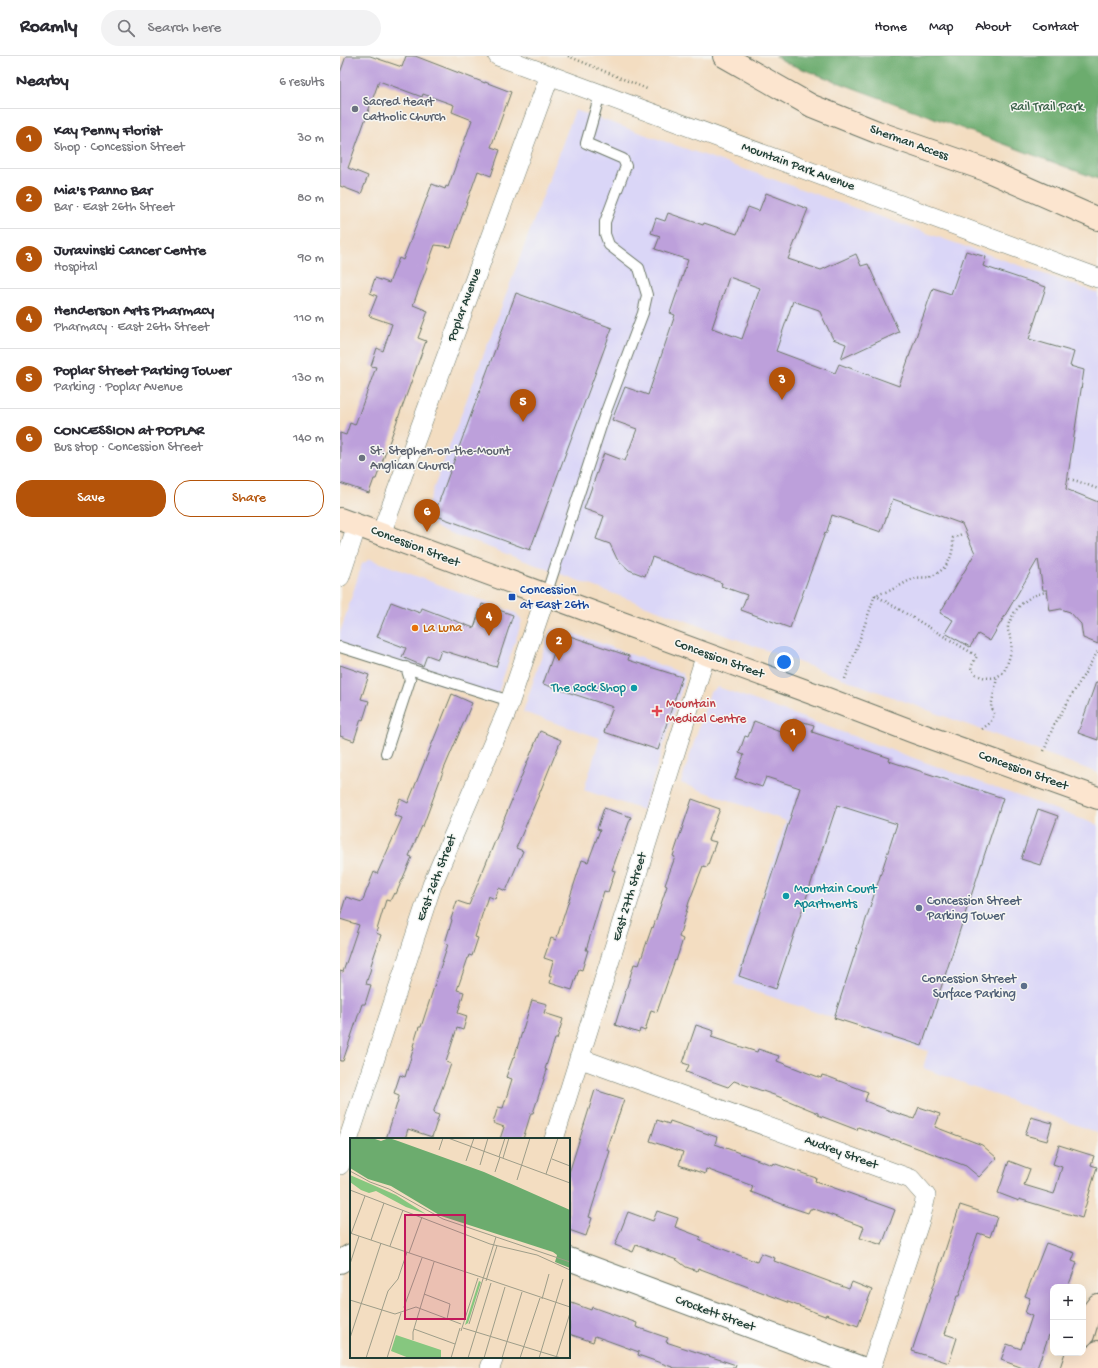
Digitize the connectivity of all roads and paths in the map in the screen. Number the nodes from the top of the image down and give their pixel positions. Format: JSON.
{"nodes":[{"id":1,"x":498,"y":56,"type":"edge"},
{"id":2,"x":724,"y":56,"type":"edge"},
{"id":3,"x":550,"y":75,"type":"junction"},
{"id":4,"x":600,"y":94,"type":"junction"},
{"id":5,"x":1098,"y":219,"type":"edge"},
{"id":6,"x":1098,"y":278,"type":"edge"},
{"id":7,"x":1069,"y":479,"type":"dead end"},
{"id":8,"x":1098,"y":489,"type":"edge"},
{"id":9,"x":348,"y":522,"type":"edge"},
{"id":10,"x":381,"y":534,"type":"junction"},
{"id":11,"x":962,"y":534,"type":"dead end"},
{"id":12,"x":340,"y":577,"type":"edge"},
{"id":13,"x":1047,"y":592,"type":"dead end"},
{"id":14,"x":546,"y":595,"type":"junction"},
{"id":15,"x":875,"y":595,"type":"junction"},
{"id":16,"x":340,"y":647,"type":"edge"},
{"id":17,"x":1098,"y":651,"type":"edge"},
{"id":18,"x":706,"y":654,"type":"junction"},
{"id":19,"x":406,"y":667,"type":"junction"},
{"id":20,"x":997,"y":677,"type":"junction"},
{"id":21,"x":845,"y":679,"type":"dead end"},
{"id":22,"x":510,"y":701,"type":"junction"},
{"id":23,"x":982,"y":729,"type":"dead end"},
{"id":24,"x":1044,"y":751,"type":"dead end"},
{"id":25,"x":386,"y":753,"type":"dead end"},
{"id":26,"x":1098,"y":798,"type":"edge"},
{"id":27,"x":579,"y":1058,"type":"junction"},
{"id":28,"x":554,"y":1138,"type":"edge"},
{"id":29,"x":340,"y":1165,"type":"edge"},
{"id":30,"x":350,"y":1256,"type":"edge"},
{"id":31,"x":570,"y":1259,"type":"edge"},
{"id":32,"x":340,"y":1262,"type":"edge"},
{"id":33,"x":1098,"y":1305,"type":"edge"},
{"id":34,"x":1086,"y":1325,"type":"edge"},
{"id":35,"x":1098,"y":1352,"type":"edge"},
{"id":36,"x":1076,"y":1356,"type":"edge"},
{"id":37,"x":494,"y":1358,"type":"edge"},
{"id":38,"x":490,"y":1368,"type":"edge"},
{"id":39,"x":862,"y":1368,"type":"edge"},
{"id":40,"x":871,"y":1368,"type":"edge"},
{"id":41,"x":1072,"y":1368,"type":"edge"},
{"id":42,"x":1093,"y":1368,"type":"edge"}],
"edges":[{"from":1,"to":3,"type":"street","name":"Mountain Park Avenue"},
{"from":2,"to":5,"type":"main road","name":"Sherman Access"},
{"from":3,"to":4,"type":"street","name":"Mountain Park Avenue"},
{"from":3,"to":10,"type":"street","name":"Poplar Avenue"},
{"from":4,"to":6,"type":"street","name":"Mountain Park Avenue"},
{"from":4,"to":14,"type":"lane"},
{"from":7,"to":8,"type":"path"},
{"from":9,"to":10,"type":"main road","name":"Concession Street"},
{"from":9,"to":12,"type":"street"},
{"from":10,"to":14,"type":"main road","name":"Concession Street"},
{"from":11,"to":15,"type":"path"},
{"from":13,"to":20,"type":"path"},
{"from":14,"to":18,"type":"main road","name":"Concession Street"},
{"from":14,"to":22,"type":"street","name":"East 26th Street"},
{"from":15,"to":20,"type":"path"},
{"from":15,"to":21,"type":"path"},
{"from":16,"to":19,"type":"lane"},
{"from":17,"to":24,"type":"path"},
{"from":18,"to":26,"type":"main road","name":"Concession Street"},
{"from":18,"to":27,"type":"street","name":"East 27th Street"},
{"from":19,"to":22,"type":"lane"},
{"from":19,"to":25,"type":"lane"},
{"from":20,"to":23,"type":"path"},
{"from":22,"to":29,"type":"street","name":"East 26th Street"},
{"from":27,"to":28,"type":"street","name":"East 27th Street"},
{"from":27,"to":40,"type":"street","name":"Audrey Street"},
{"from":30,"to":32,"type":"street"},
{"from":31,"to":39,"type":"street","name":"Crockett Street"},
{"from":33,"to":34,"type":"main road"},
{"from":35,"to":42,"type":"main road"},
{"from":36,"to":41,"type":"main road"},
{"from":37,"to":38,"type":"street"}]}
